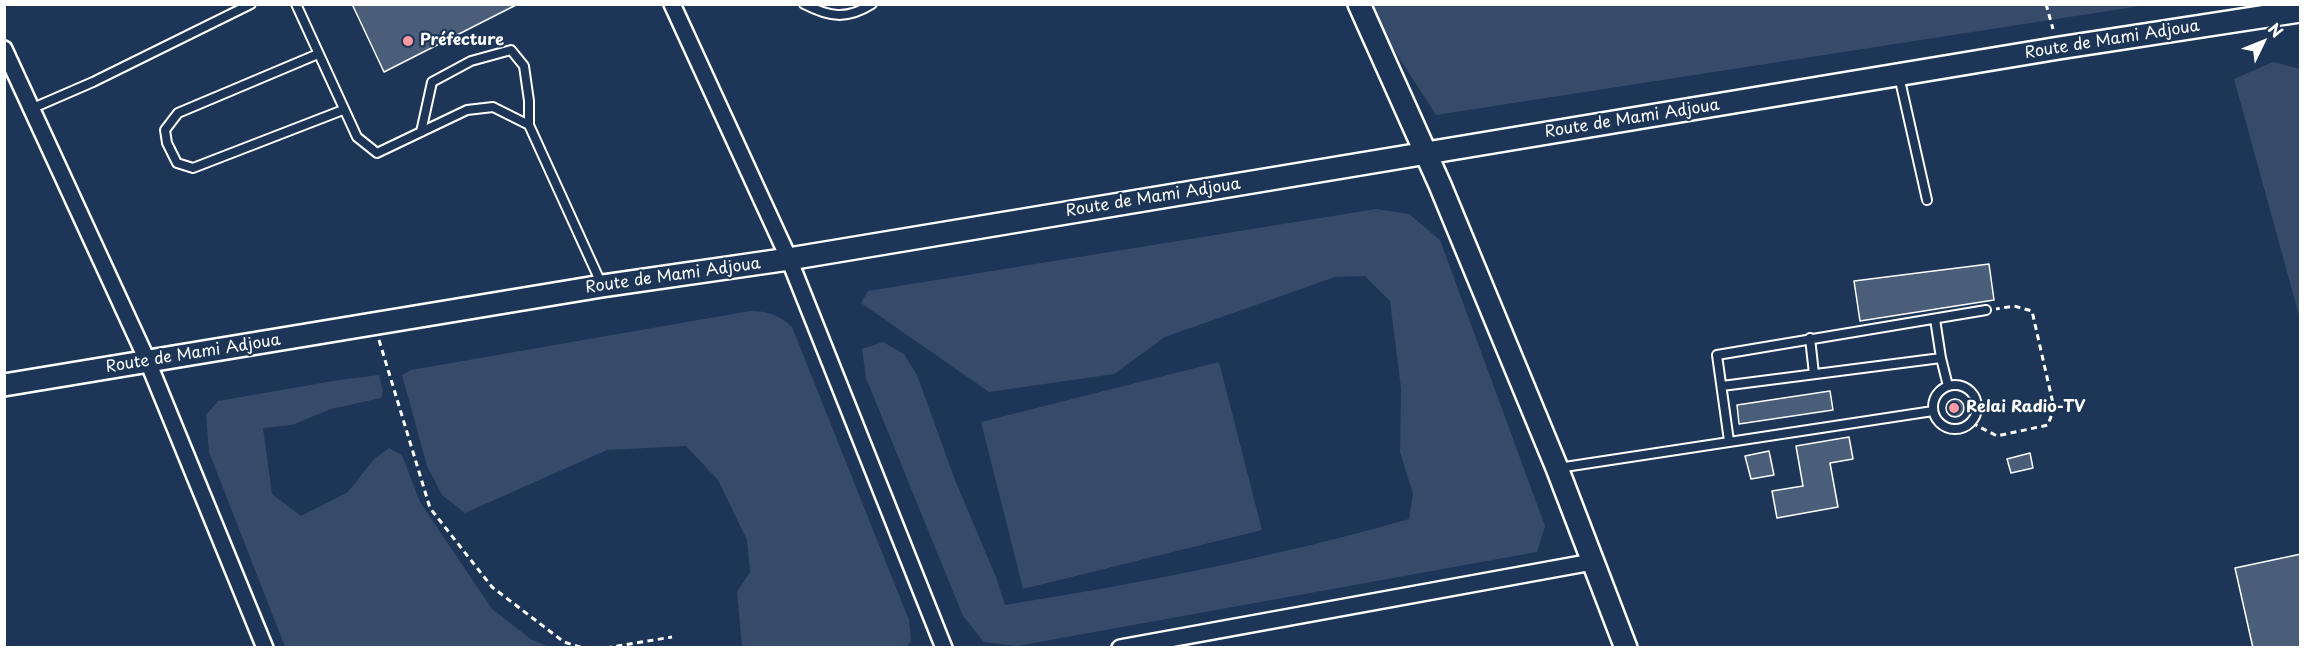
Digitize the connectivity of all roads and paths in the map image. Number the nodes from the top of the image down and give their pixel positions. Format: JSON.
{"nodes":[{"id":1,"x":251,"y":4,"type":"edge"},
{"id":2,"x":296,"y":4,"type":"edge"},
{"id":3,"x":672,"y":4,"type":"edge"},
{"id":4,"x":804,"y":4,"type":"edge"},
{"id":5,"x":872,"y":4,"type":"edge"},
{"id":6,"x":1359,"y":4,"type":"edge"},
{"id":7,"x":2046,"y":4,"type":"edge"},
{"id":8,"x":2301,"y":11,"type":"edge"},
{"id":9,"x":2060,"y":48,"type":"junction"},
{"id":10,"x":4,"y":49,"type":"edge"},
{"id":11,"x":318,"y":54,"type":"junction"},
{"id":12,"x":1898,"y":75,"type":"junction"},
{"id":13,"x":33,"y":108,"type":"junction"},
{"id":14,"x":343,"y":110,"type":"junction"},
{"id":15,"x":529,"y":125,"type":"junction"},
{"id":16,"x":421,"y":132,"type":"junction"},
{"id":17,"x":1426,"y":153,"type":"junction"},
{"id":18,"x":1927,"y":200,"type":"dead end"},
{"id":19,"x":789,"y":259,"type":"junction"},
{"id":20,"x":602,"y":286,"type":"junction"},
{"id":21,"x":1986,"y":310,"type":"joint"},
{"id":22,"x":1935,"y":319,"type":"junction"},
{"id":23,"x":374,"y":324,"type":"junction"},
{"id":24,"x":1810,"y":338,"type":"junction"},
{"id":25,"x":1941,"y":358,"type":"junction"},
{"id":26,"x":148,"y":362,"type":"junction"},
{"id":27,"x":1814,"y":374,"type":"junction"},
{"id":28,"x":4,"y":385,"type":"edge"},
{"id":29,"x":1722,"y":386,"type":"junction"},
{"id":30,"x":1948,"y":386,"type":"junction"},
{"id":31,"x":1933,"y":411,"type":"junction"},
{"id":32,"x":1972,"y":423,"type":"junction"},
{"id":33,"x":1729,"y":441,"type":"junction"},
{"id":34,"x":1557,"y":468,"type":"junction"},
{"id":35,"x":1592,"y":562,"type":"junction"},
{"id":36,"x":672,"y":637,"type":"dead end"},
{"id":37,"x":265,"y":648,"type":"edge"},
{"id":38,"x":583,"y":648,"type":"edge"},
{"id":39,"x":606,"y":648,"type":"edge"},
{"id":40,"x":944,"y":648,"type":"edge"},
{"id":41,"x":1120,"y":648,"type":"edge"},
{"id":42,"x":1626,"y":648,"type":"edge"}],
"edges":[{"from":1,"to":13,"type":"lane"},
{"from":2,"to":11,"type":"lane"},
{"from":3,"to":19,"type":"street"},
{"from":4,"to":5,"type":"lane"},
{"from":6,"to":17,"type":"street"},
{"from":7,"to":9,"type":"path"},
{"from":8,"to":9,"type":"street","name":"Route de Mami Adjoua"},
{"from":9,"to":12,"type":"street","name":"Route de Mami Adjoua"},
{"from":10,"to":13,"type":"street"},
{"from":11,"to":14,"type":"lane"},
{"from":11,"to":14,"type":"lane"},
{"from":12,"to":17,"type":"street","name":"Route de Mami Adjoua"},
{"from":12,"to":18,"type":"lane"},
{"from":13,"to":26,"type":"street"},
{"from":14,"to":16,"type":"lane"},
{"from":15,"to":16,"type":"lane"},
{"from":15,"to":16,"type":"lane"},
{"from":15,"to":20,"type":"lane"},
{"from":17,"to":19,"type":"street","name":"Route de Mami Adjoua"},
{"from":17,"to":34,"type":"street"},
{"from":19,"to":20,"type":"street","name":"Route de Mami Adjoua"},
{"from":19,"to":40,"type":"street"},
{"from":20,"to":23,"type":"street","name":"Route de Mami Adjoua"},
{"from":21,"to":22,"type":"lane"},
{"from":21,"to":32,"type":"path"},
{"from":22,"to":24,"type":"lane"},
{"from":22,"to":25,"type":"lane"},
{"from":23,"to":26,"type":"street","name":"Route de Mami Adjoua"},
{"from":23,"to":38,"type":"path"},
{"from":24,"to":27,"type":"lane"},
{"from":24,"to":29,"type":"lane"},
{"from":25,"to":27,"type":"lane"},
{"from":25,"to":30,"type":"lane"},
{"from":26,"to":28,"type":"street","name":"Route de Mami Adjoua"},
{"from":26,"to":37,"type":"street"},
{"from":27,"to":29,"type":"lane"},
{"from":29,"to":33,"type":"lane"},
{"from":30,"to":31,"type":"lane"},
{"from":30,"to":32,"type":"lane"},
{"from":31,"to":32,"type":"lane"},
{"from":31,"to":33,"type":"lane"},
{"from":33,"to":34,"type":"lane"},
{"from":34,"to":35,"type":"street"},
{"from":35,"to":41,"type":"street"},
{"from":35,"to":42,"type":"street"},
{"from":36,"to":39,"type":"path"}]}
